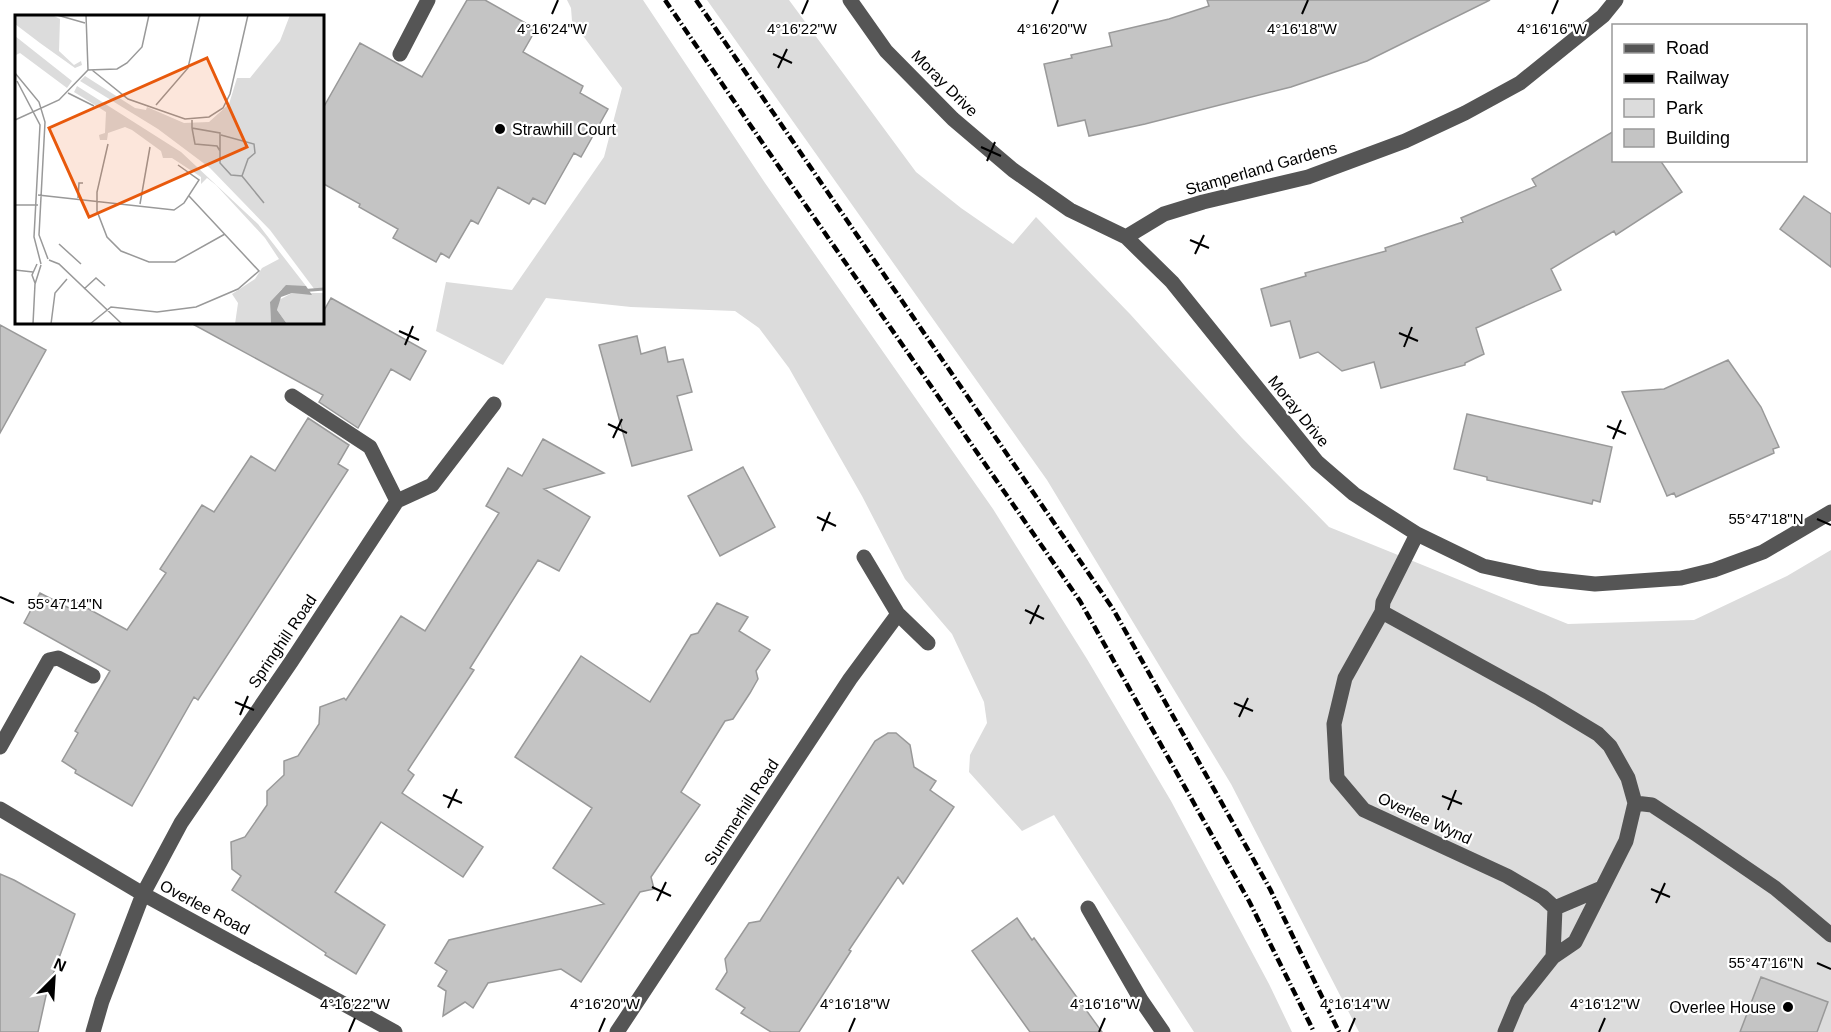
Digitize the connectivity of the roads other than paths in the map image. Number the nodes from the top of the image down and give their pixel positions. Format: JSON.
{"nodes":[{"id":1,"x":429,"y":0,"type":"edge"},
{"id":2,"x":850,"y":0,"type":"edge"},
{"id":3,"x":1616,"y":0,"type":"edge"},
{"id":4,"x":400,"y":54,"type":"dead end"},
{"id":5,"x":1126,"y":237,"type":"junction"},
{"id":6,"x":292,"y":396,"type":"dead end"},
{"id":7,"x":494,"y":404,"type":"dead end"},
{"id":8,"x":397,"y":501,"type":"junction"},
{"id":9,"x":1831,"y":512,"type":"edge"},
{"id":10,"x":1417,"y":534,"type":"junction"},
{"id":11,"x":864,"y":556,"type":"dead end"},
{"id":12,"x":1382,"y":612,"type":"junction"},
{"id":13,"x":898,"y":614,"type":"junction"},
{"id":14,"x":928,"y":643,"type":"dead end"},
{"id":15,"x":93,"y":676,"type":"dead end"},
{"id":16,"x":0,"y":747,"type":"edge"},
{"id":17,"x":1635,"y":803,"type":"junction"},
{"id":18,"x":0,"y":809,"type":"edge"},
{"id":19,"x":1602,"y":888,"type":"junction"},
{"id":20,"x":143,"y":894,"type":"junction"},
{"id":21,"x":1088,"y":908,"type":"dead end"},
{"id":22,"x":1555,"y":908,"type":"junction"},
{"id":23,"x":1831,"y":935,"type":"edge"},
{"id":24,"x":1553,"y":957,"type":"junction"},
{"id":25,"x":93,"y":1032,"type":"edge"},
{"id":26,"x":395,"y":1032,"type":"edge"},
{"id":27,"x":617,"y":1032,"type":"edge"},
{"id":28,"x":1163,"y":1032,"type":"edge"},
{"id":29,"x":1505,"y":1032,"type":"edge"}],
"edges":[{"from":1,"to":4,"type":"street"},
{"from":2,"to":5,"type":"street","name":"Moray Drive"},
{"from":3,"to":5,"type":"street","name":"Stamperland Gardens"},
{"from":5,"to":10,"type":"street","name":"Moray Drive"},
{"from":6,"to":8,"type":"street"},
{"from":7,"to":8,"type":"street"},
{"from":8,"to":20,"type":"street","name":"Springhill Road"},
{"from":9,"to":10,"type":"street","name":"Moray Drive"},
{"from":10,"to":12,"type":"street","name":"Overlee Wynd"},
{"from":11,"to":13,"type":"street"},
{"from":12,"to":17,"type":"street"},
{"from":12,"to":22,"type":"street","name":"Overlee Wynd"},
{"from":13,"to":14,"type":"street"},
{"from":13,"to":27,"type":"street","name":"Summerhill Road"},
{"from":15,"to":16,"type":"street"},
{"from":17,"to":19,"type":"street"},
{"from":17,"to":23,"type":"street"},
{"from":18,"to":20,"type":"street","name":"Overlee Road"},
{"from":19,"to":22,"type":"street"},
{"from":19,"to":24,"type":"street"},
{"from":20,"to":25,"type":"street","name":"Springhill Road"},
{"from":20,"to":26,"type":"street","name":"Overlee Road"},
{"from":21,"to":28,"type":"street"},
{"from":22,"to":24,"type":"street"},
{"from":24,"to":29,"type":"street"}]}
